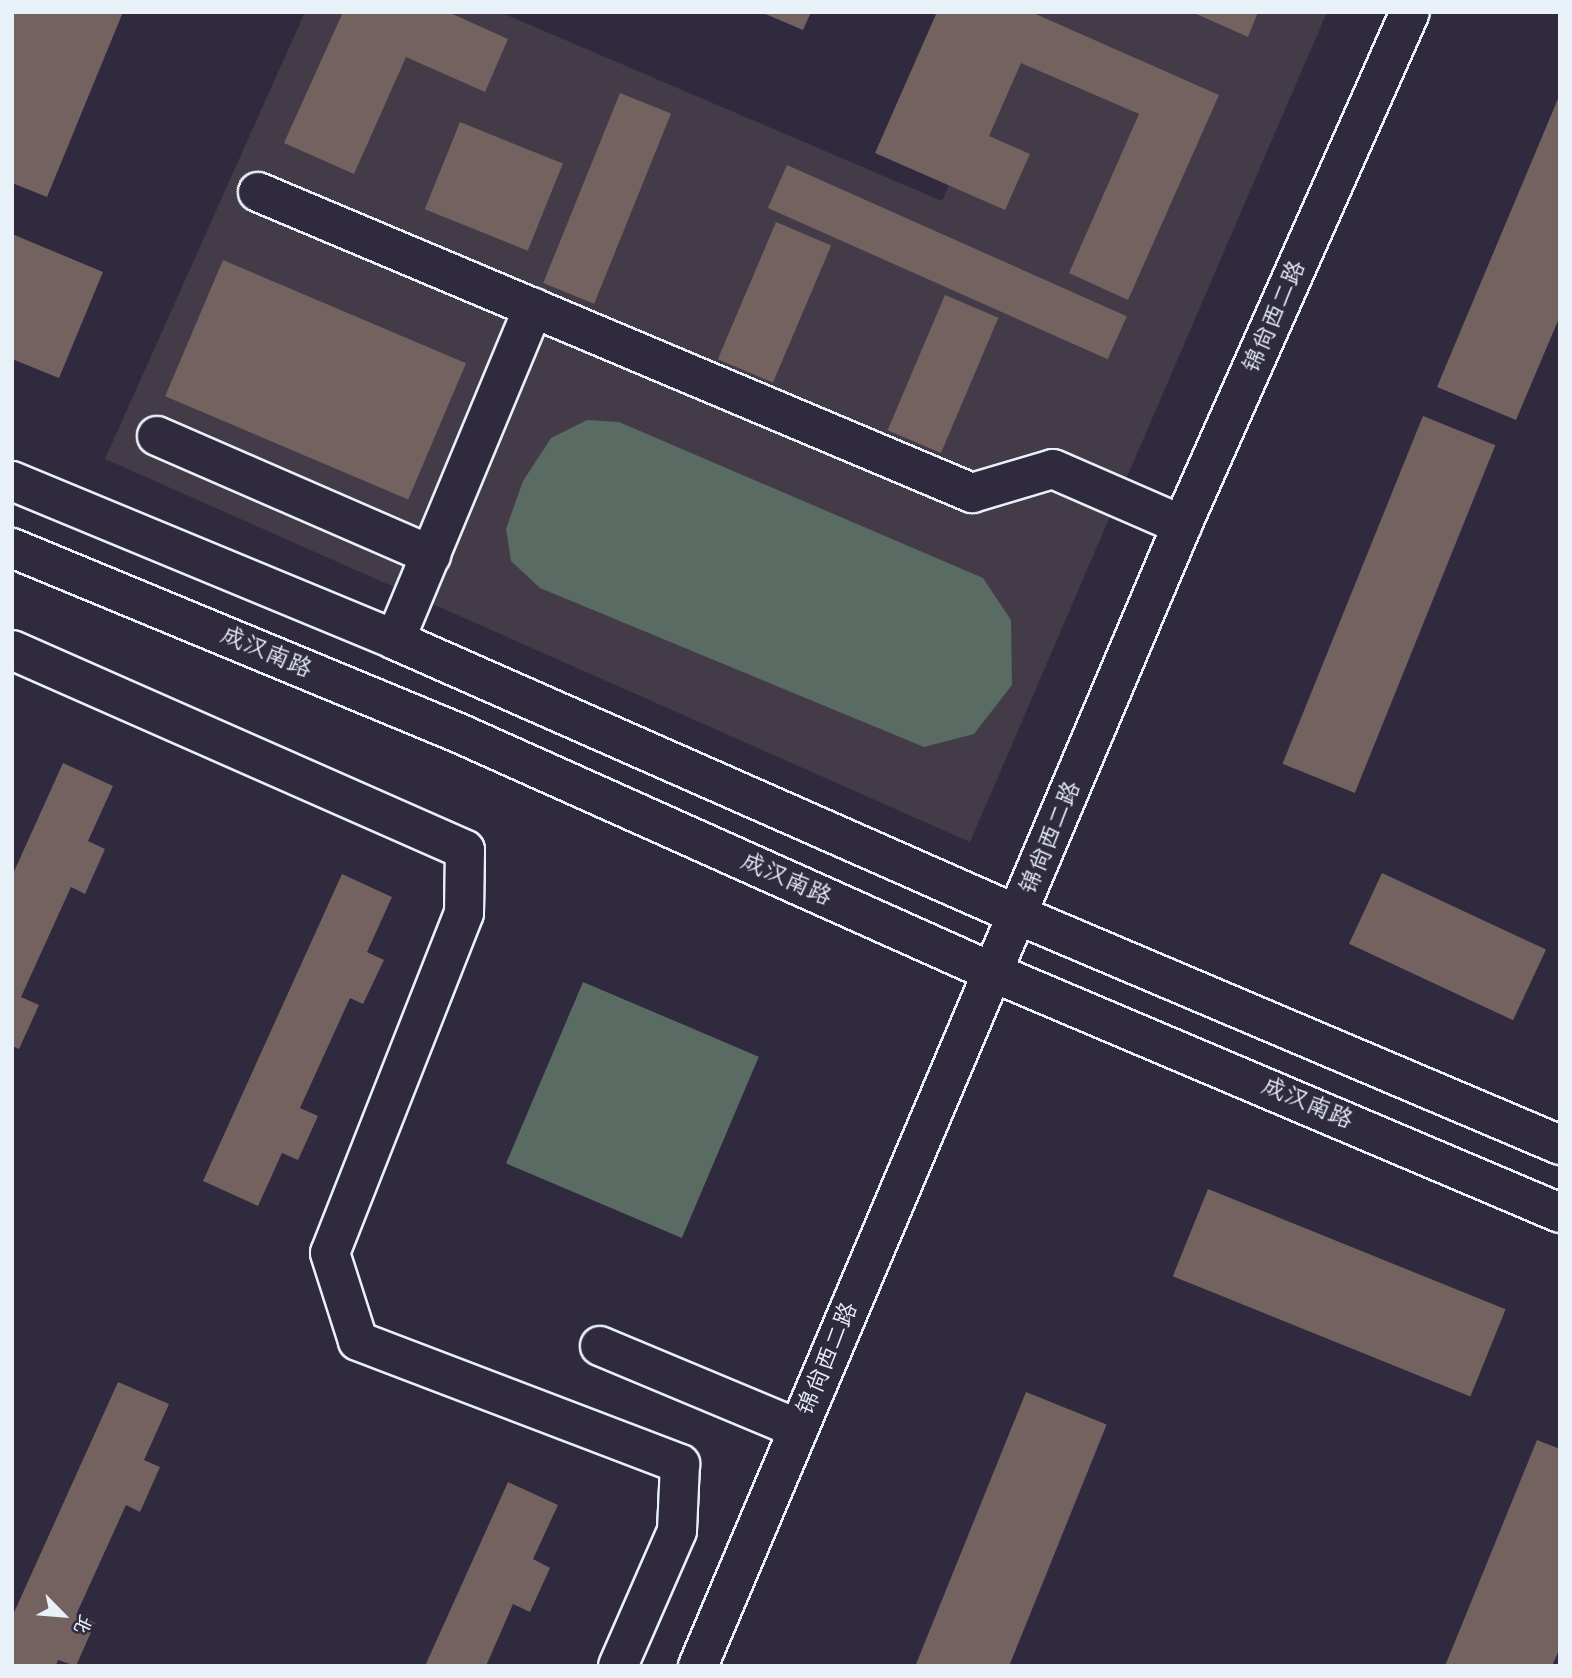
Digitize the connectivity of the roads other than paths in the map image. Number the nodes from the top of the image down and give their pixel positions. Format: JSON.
{"nodes":[{"id":1,"x":1410,"y":12,"type":"edge"},
{"id":2,"x":258,"y":192,"type":"dead end"},
{"id":3,"x":533,"y":308,"type":"junction"},
{"id":4,"x":157,"y":436,"type":"dead end"},
{"id":5,"x":12,"y":481,"type":"edge"},
{"id":6,"x":1182,"y":525,"type":"junction"},
{"id":7,"x":12,"y":548,"type":"edge"},
{"id":8,"x":431,"y":555,"type":"junction"},
{"id":9,"x":395,"y":640,"type":"junction"},
{"id":10,"x":12,"y":650,"type":"edge"},
{"id":11,"x":1018,"y":915,"type":"junction"},
{"id":12,"x":992,"y":972,"type":"junction"},
{"id":13,"x":1560,"y":1145,"type":"edge"},
{"id":14,"x":1560,"y":1213,"type":"edge"},
{"id":15,"x":600,"y":1346,"type":"dead end"},
{"id":16,"x":798,"y":1429,"type":"junction"},
{"id":17,"x":618,"y":1666,"type":"edge"},
{"id":18,"x":698,"y":1666,"type":"edge"}],
"edges":[{"from":1,"to":6,"type":"street","name":"锦尚西二路"},
{"from":2,"to":3,"type":"street"},
{"from":3,"to":6,"type":"street"},
{"from":3,"to":8,"type":"street"},
{"from":4,"to":8,"type":"street"},
{"from":5,"to":9,"type":"street"},
{"from":6,"to":11,"type":"street","name":"锦尚西二路"},
{"from":7,"to":12,"type":"street","name":"成汉南路"},
{"from":8,"to":9,"type":"street"},
{"from":9,"to":11,"type":"street"},
{"from":10,"to":17,"type":"street"},
{"from":11,"to":12,"type":"street","name":"锦尚西二路"},
{"from":11,"to":13,"type":"street"},
{"from":12,"to":14,"type":"street","name":"成汉南路"},
{"from":12,"to":16,"type":"street","name":"锦尚西二路"},
{"from":15,"to":16,"type":"street"},
{"from":16,"to":18,"type":"street","name":"锦尚西二路"}]}
